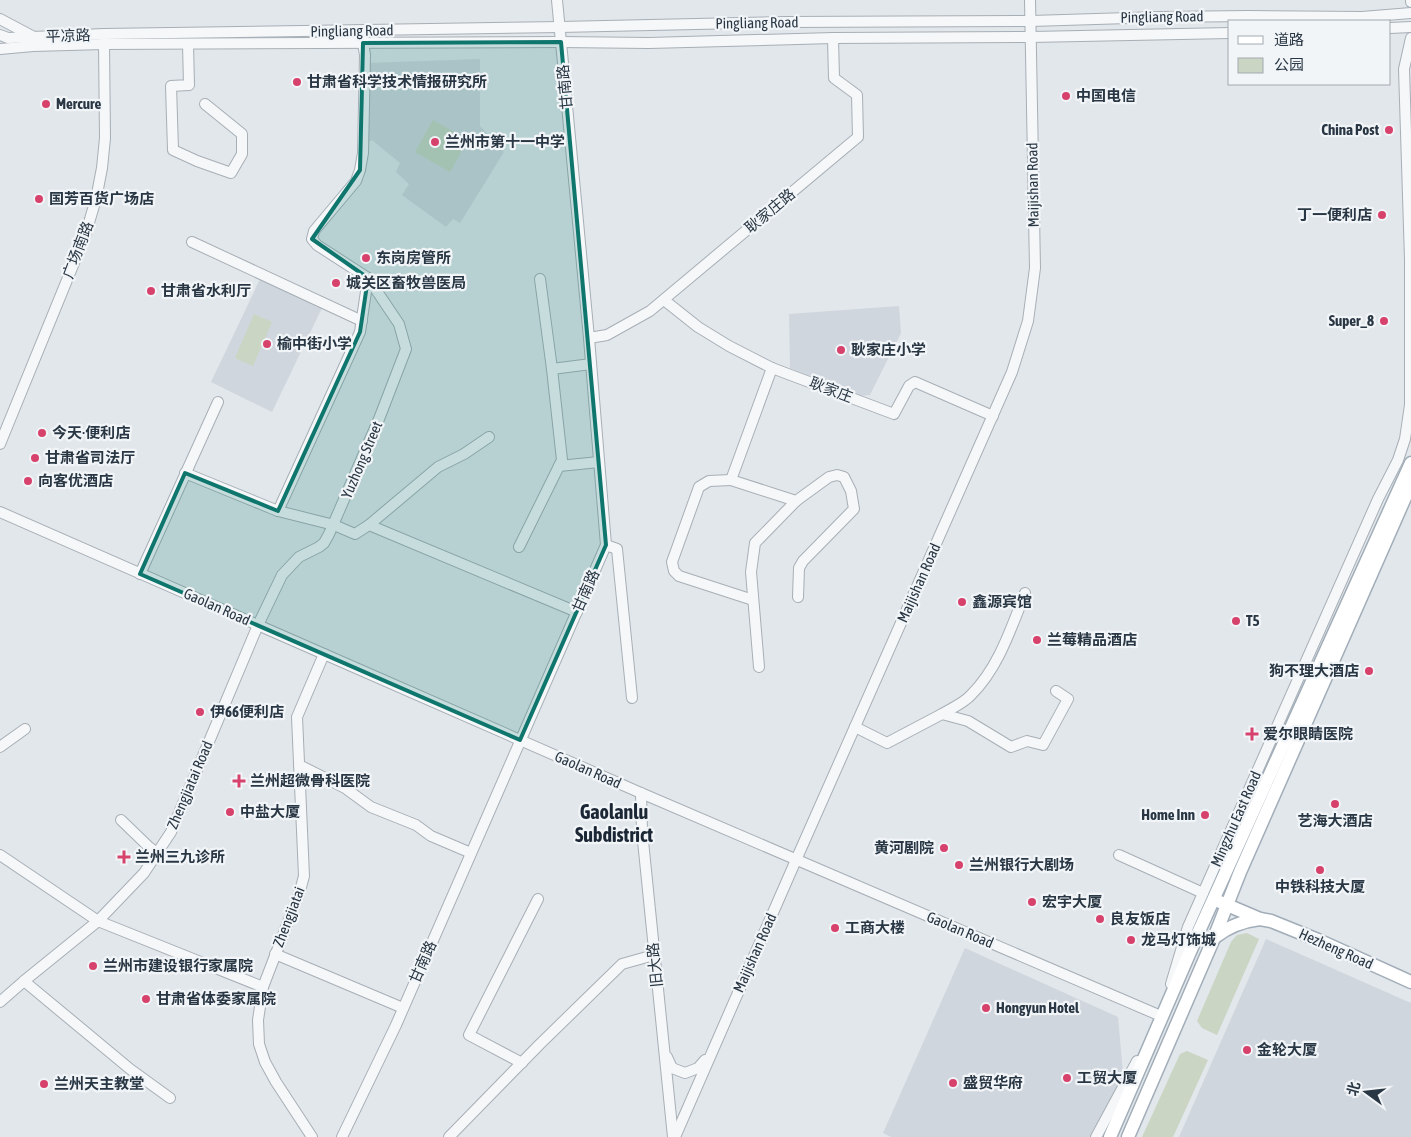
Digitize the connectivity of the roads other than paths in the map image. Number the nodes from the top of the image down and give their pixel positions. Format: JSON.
{"nodes":[{"id":1,"x":557,"y":0,"type":"edge"},
{"id":2,"x":1030,"y":0,"type":"edge"},
{"id":3,"x":1411,"y":13,"type":"edge"},
{"id":4,"x":0,"y":19,"type":"edge"},
{"id":5,"x":1030,"y":21,"type":"junction"},
{"id":6,"x":1411,"y":27,"type":"edge"},
{"id":7,"x":560,"y":28,"type":"junction"},
{"id":8,"x":1391,"y":28,"type":"edge"},
{"id":9,"x":362,"y":31,"type":"junction"},
{"id":10,"x":1228,"y":33,"type":"edge"},
{"id":11,"x":0,"y":35,"type":"edge"},
{"id":12,"x":33,"y":37,"type":"junction"},
{"id":13,"x":1031,"y":37,"type":"junction"},
{"id":14,"x":833,"y":38,"type":"junction"},
{"id":15,"x":1411,"y":38,"type":"edge"},
{"id":16,"x":561,"y":42,"type":"junction"},
{"id":17,"x":363,"y":43,"type":"junction"},
{"id":18,"x":104,"y":44,"type":"junction"},
{"id":19,"x":188,"y":44,"type":"junction"},
{"id":20,"x":0,"y":49,"type":"edge"},
{"id":21,"x":205,"y":104,"type":"dead end"},
{"id":22,"x":192,"y":242,"type":"dead end"},
{"id":23,"x":368,"y":278,"type":"junction"},
{"id":24,"x":540,"y":279,"type":"dead end"},
{"id":25,"x":664,"y":300,"type":"junction"},
{"id":26,"x":362,"y":320,"type":"junction"},
{"id":27,"x":589,"y":338,"type":"junction"},
{"id":28,"x":591,"y":364,"type":"junction"},
{"id":29,"x":772,"y":368,"type":"junction"},
{"id":30,"x":552,"y":369,"type":"junction"},
{"id":31,"x":218,"y":402,"type":"dead end"},
{"id":32,"x":993,"y":416,"type":"junction"},
{"id":33,"x":489,"y":437,"type":"dead end"},
{"id":34,"x":0,"y":444,"type":"edge"},
{"id":35,"x":599,"y":462,"type":"junction"},
{"id":36,"x":1411,"y":462,"type":"edge"},
{"id":37,"x":559,"y":466,"type":"junction"},
{"id":38,"x":185,"y":473,"type":"junction"},
{"id":39,"x":732,"y":480,"type":"junction"},
{"id":40,"x":1411,"y":484,"type":"edge"},
{"id":41,"x":1378,"y":499,"type":"junction"},
{"id":42,"x":796,"y":501,"type":"junction"},
{"id":43,"x":1391,"y":505,"type":"junction"},
{"id":44,"x":278,"y":511,"type":"junction"},
{"id":45,"x":0,"y":512,"type":"edge"},
{"id":46,"x":334,"y":525,"type":"junction"},
{"id":47,"x":369,"y":525,"type":"junction"},
{"id":48,"x":606,"y":545,"type":"junction"},
{"id":49,"x":519,"y":547,"type":"dead end"},
{"id":50,"x":140,"y":574,"type":"junction"},
{"id":51,"x":1025,"y":593,"type":"dead end"},
{"id":52,"x":798,"y":597,"type":"dead end"},
{"id":53,"x":754,"y":600,"type":"junction"},
{"id":54,"x":576,"y":612,"type":"junction"},
{"id":55,"x":258,"y":626,"type":"junction"},
{"id":56,"x":324,"y":654,"type":"junction"},
{"id":57,"x":758,"y":667,"type":"dead end"},
{"id":58,"x":1056,"y":691,"type":"dead end"},
{"id":59,"x":632,"y":698,"type":"dead end"},
{"id":60,"x":942,"y":714,"type":"junction"},
{"id":61,"x":855,"y":727,"type":"junction"},
{"id":62,"x":25,"y":729,"type":"dead end"},
{"id":63,"x":520,"y":740,"type":"junction"},
{"id":64,"x":0,"y":748,"type":"edge"},
{"id":65,"x":299,"y":765,"type":"junction"},
{"id":66,"x":641,"y":793,"type":"junction"},
{"id":67,"x":121,"y":820,"type":"dead end"},
{"id":68,"x":157,"y":853,"type":"junction"},
{"id":69,"x":471,"y":853,"type":"junction"},
{"id":70,"x":0,"y":855,"type":"edge"},
{"id":71,"x":1119,"y":855,"type":"dead end"},
{"id":72,"x":796,"y":860,"type":"junction"},
{"id":73,"x":1208,"y":897,"type":"junction"},
{"id":74,"x":538,"y":898,"type":"dead end"},
{"id":75,"x":1228,"y":905,"type":"junction"},
{"id":76,"x":1260,"y":919,"type":"junction"},
{"id":77,"x":98,"y":921,"type":"junction"},
{"id":78,"x":1214,"y":938,"type":"junction"},
{"id":79,"x":275,"y":954,"type":"junction"},
{"id":80,"x":654,"y":955,"type":"junction"},
{"id":81,"x":24,"y":980,"type":"junction"},
{"id":82,"x":1411,"y":982,"type":"edge"},
{"id":83,"x":262,"y":987,"type":"junction"},
{"id":84,"x":0,"y":1002,"type":"edge"},
{"id":85,"x":403,"y":1008,"type":"junction"},
{"id":86,"x":1161,"y":1016,"type":"junction"},
{"id":87,"x":1178,"y":1024,"type":"junction"},
{"id":88,"x":663,"y":1040,"type":"junction"},
{"id":89,"x":718,"y":1040,"type":"junction"},
{"id":90,"x":522,"y":1063,"type":"junction"},
{"id":91,"x":170,"y":1098,"type":"dead end"},
{"id":92,"x":312,"y":1137,"type":"edge"},
{"id":93,"x":342,"y":1137,"type":"edge"},
{"id":94,"x":449,"y":1137,"type":"edge"},
{"id":95,"x":674,"y":1137,"type":"edge"},
{"id":96,"x":1096,"y":1137,"type":"edge"},
{"id":97,"x":1110,"y":1137,"type":"edge"},
{"id":98,"x":1128,"y":1137,"type":"edge"}],
"edges":[{"from":1,"to":7,"type":"street","name":"甘南路"},
{"from":2,"to":5,"type":"street","name":"Maijishan Road"},
{"from":3,"to":5,"type":"street","name":"Pingliang Road"},
{"from":4,"to":12,"type":"street"},
{"from":5,"to":7,"type":"street","name":"Pingliang Road"},
{"from":5,"to":13,"type":"street","name":"Maijishan Road"},
{"from":6,"to":8,"type":"street"},
{"from":7,"to":9,"type":"street","name":"Pingliang Road"},
{"from":7,"to":16,"type":"street","name":"甘南路"},
{"from":9,"to":12,"type":"street","name":"平凉路"},
{"from":9,"to":17,"type":"street","name":"Yuzhong Street"},
{"from":10,"to":13,"type":"street","name":"Pingliang Road"},
{"from":11,"to":12,"type":"street"},
{"from":13,"to":14,"type":"street","name":"Pingliang Road"},
{"from":13,"to":32,"type":"street","name":"Maijishan Road"},
{"from":14,"to":16,"type":"street","name":"Pingliang Road"},
{"from":14,"to":25,"type":"street","name":"耿家庄路"},
{"from":15,"to":41,"type":"street","name":"Mingzhu East Road"},
{"from":16,"to":17,"type":"street","name":"Pingliang Road"},
{"from":16,"to":27,"type":"street","name":"甘南路"},
{"from":17,"to":19,"type":"street","name":"Pingliang Road"},
{"from":17,"to":23,"type":"street","name":"Yuzhong Street"},
{"from":18,"to":19,"type":"street","name":"Pingliang Road"},
{"from":18,"to":20,"type":"street","name":"Pingliang Road"},
{"from":18,"to":34,"type":"street","name":"广场南路"},
{"from":19,"to":21,"type":"street"},
{"from":22,"to":26,"type":"street"},
{"from":23,"to":26,"type":"street"},
{"from":23,"to":46,"type":"street","name":"Yuzhong Street"},
{"from":24,"to":30,"type":"street"},
{"from":25,"to":27,"type":"street","name":"耿家庄路"},
{"from":25,"to":29,"type":"street","name":"耿家庄"},
{"from":26,"to":44,"type":"street"},
{"from":27,"to":28,"type":"street","name":"甘南路"},
{"from":28,"to":30,"type":"street"},
{"from":28,"to":35,"type":"street","name":"甘南路"},
{"from":29,"to":32,"type":"street","name":"耿家庄"},
{"from":29,"to":39,"type":"street"},
{"from":30,"to":37,"type":"street"},
{"from":31,"to":38,"type":"street"},
{"from":32,"to":61,"type":"street","name":"Maijishan Road"},
{"from":33,"to":47,"type":"street"},
{"from":35,"to":37,"type":"street"},
{"from":35,"to":48,"type":"street","name":"甘南路"},
{"from":36,"to":43,"type":"main road","name":"Mingzhu East Road"},
{"from":37,"to":49,"type":"street"},
{"from":38,"to":44,"type":"street"},
{"from":38,"to":50,"type":"street"},
{"from":39,"to":42,"type":"street"},
{"from":39,"to":53,"type":"street"},
{"from":40,"to":75,"type":"main road","name":"Mingzhu East Road"},
{"from":41,"to":43,"type":"street"},
{"from":41,"to":73,"type":"street","name":"Mingzhu East Road"},
{"from":42,"to":52,"type":"street"},
{"from":42,"to":53,"type":"street"},
{"from":43,"to":73,"type":"main road","name":"Mingzhu East Road"},
{"from":44,"to":46,"type":"street"},
{"from":45,"to":50,"type":"street","name":"Gaolan Road"},
{"from":46,"to":47,"type":"street"},
{"from":46,"to":55,"type":"street","name":"Yuzhong Street"},
{"from":47,"to":54,"type":"street"},
{"from":48,"to":54,"type":"street","name":"甘南路"},
{"from":48,"to":59,"type":"street"},
{"from":50,"to":55,"type":"street","name":"Gaolan Road"},
{"from":51,"to":60,"type":"street"},
{"from":53,"to":57,"type":"street"},
{"from":54,"to":63,"type":"street","name":"甘南路"},
{"from":55,"to":56,"type":"street","name":"Gaolan Road"},
{"from":55,"to":68,"type":"street","name":"Zhengjiatai Road"},
{"from":56,"to":63,"type":"street","name":"Gaolan Road"},
{"from":56,"to":65,"type":"street","name":"Zhengjiatai"},
{"from":58,"to":60,"type":"street"},
{"from":60,"to":61,"type":"street"},
{"from":61,"to":72,"type":"street","name":"Maijishan Road"},
{"from":62,"to":64,"type":"street"},
{"from":63,"to":66,"type":"street","name":"Gaolan Road"},
{"from":63,"to":69,"type":"street","name":"甘南路"},
{"from":65,"to":69,"type":"street"},
{"from":65,"to":79,"type":"street","name":"Zhengjiatai"},
{"from":66,"to":72,"type":"street","name":"Gaolan Road"},
{"from":66,"to":80,"type":"street","name":"旧大路"},
{"from":67,"to":68,"type":"street"},
{"from":68,"to":77,"type":"street","name":"Zhengjiatai Road"},
{"from":69,"to":85,"type":"street","name":"甘南路"},
{"from":70,"to":77,"type":"street"},
{"from":71,"to":73,"type":"street"},
{"from":72,"to":86,"type":"street","name":"Gaolan Road"},
{"from":72,"to":89,"type":"street","name":"Maijishan Road"},
{"from":73,"to":75,"type":"main road","name":"Hezheng Road"},
{"from":73,"to":86,"type":"main road","name":"Mingzhu East Road"},
{"from":74,"to":90,"type":"street"},
{"from":75,"to":76,"type":"main road","name":"Hezheng Road"},
{"from":75,"to":78,"type":"main road","name":"Mingzhu East Road"},
{"from":76,"to":78,"type":"main road","name":"Hezheng Road"},
{"from":76,"to":82,"type":"main road","name":"Hezheng Road"},
{"from":77,"to":81,"type":"street","name":"Zhengjiatai Road"},
{"from":77,"to":83,"type":"street"},
{"from":78,"to":87,"type":"main road","name":"Mingzhu East Road"},
{"from":79,"to":83,"type":"street","name":"Zhengjiatai"},
{"from":79,"to":85,"type":"street"},
{"from":80,"to":88,"type":"street","name":"旧大路"},
{"from":80,"to":90,"type":"street"},
{"from":81,"to":84,"type":"street","name":"Zhengjiatai Road"},
{"from":81,"to":91,"type":"street"},
{"from":83,"to":92,"type":"street","name":"Zhengjiatai"},
{"from":85,"to":93,"type":"street","name":"甘南路"},
{"from":86,"to":87,"type":"main road","name":"Gaolan Road"},
{"from":86,"to":96,"type":"street"},
{"from":86,"to":97,"type":"main road","name":"Mingzhu East Road"},
{"from":87,"to":98,"type":"main road","name":"Mingzhu East Road"},
{"from":88,"to":89,"type":"street"},
{"from":88,"to":95,"type":"street","name":"旧大路"},
{"from":89,"to":95,"type":"street","name":"Maijishan Road"},
{"from":90,"to":94,"type":"street"}]}
